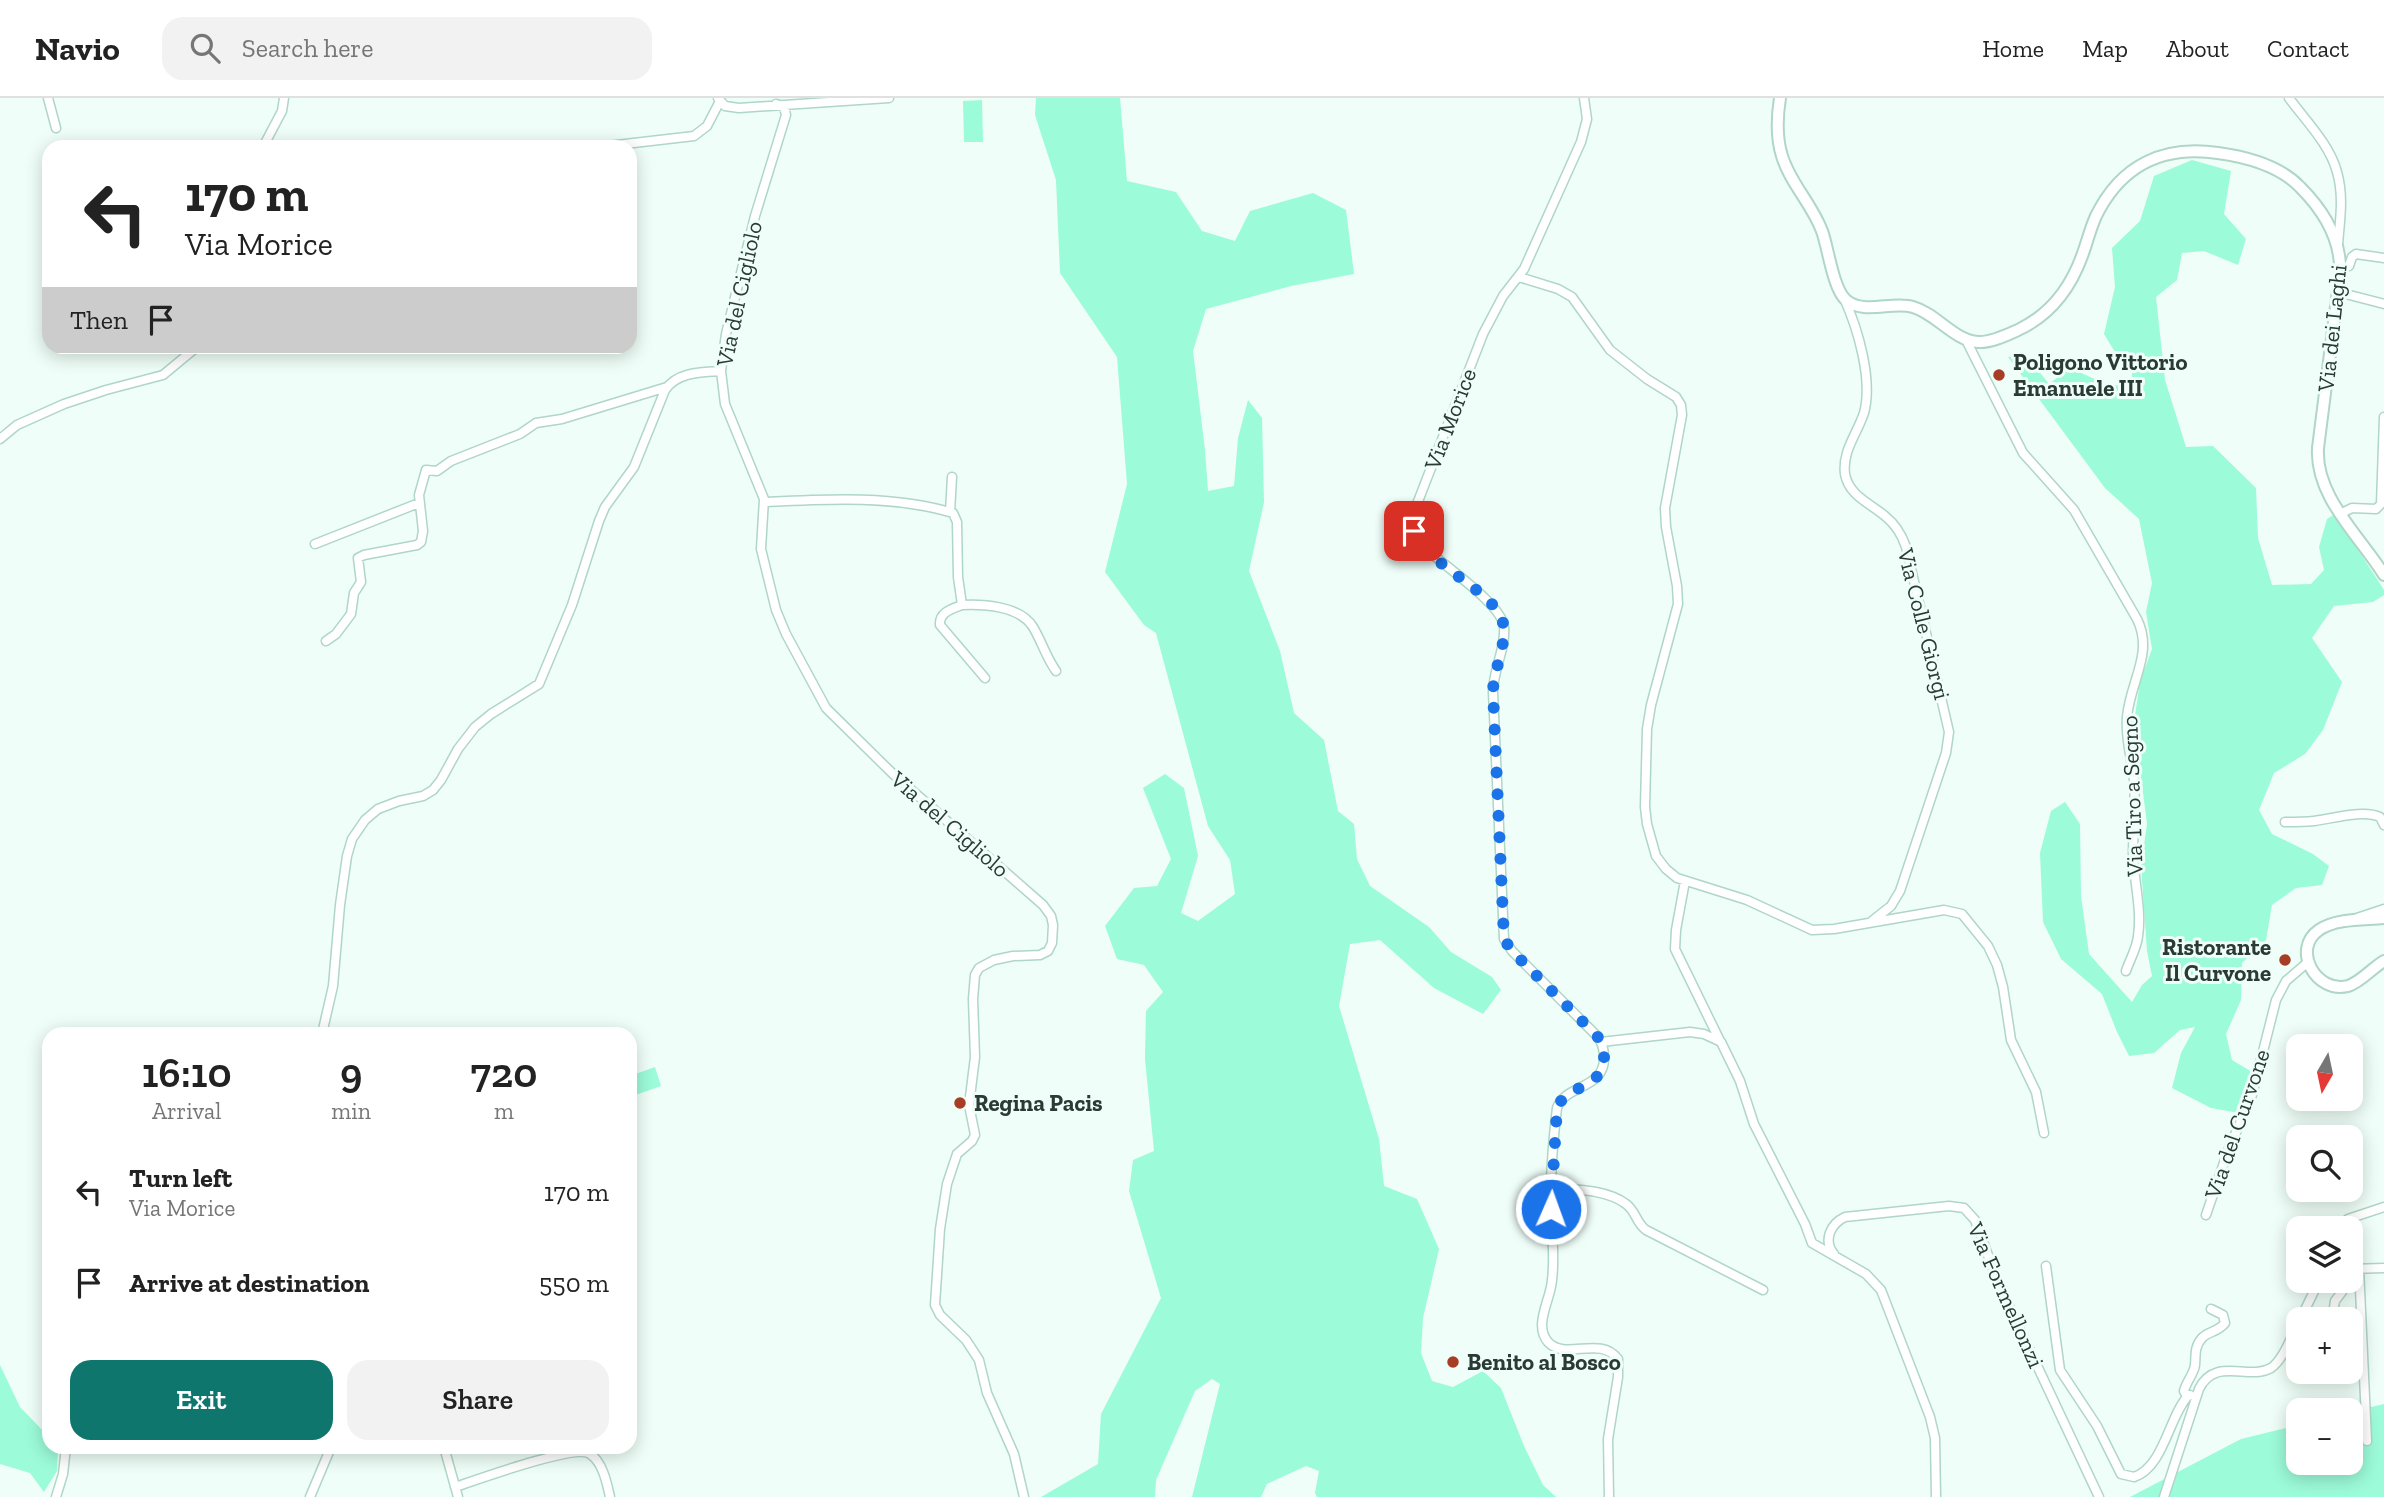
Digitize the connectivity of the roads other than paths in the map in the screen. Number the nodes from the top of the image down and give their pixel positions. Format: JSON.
{"nodes":[{"id":1,"x":48,"y":98,"type":"edge"},
{"id":2,"x":284,"y":98,"type":"edge"},
{"id":3,"x":889,"y":98,"type":"edge"},
{"id":4,"x":1584,"y":98,"type":"edge"},
{"id":5,"x":1780,"y":98,"type":"edge"},
{"id":6,"x":2289,"y":98,"type":"edge"},
{"id":7,"x":719,"y":99,"type":"edge"},
{"id":8,"x":776,"y":104,"type":"junction"},
{"id":9,"x":56,"y":128,"type":"dead end"},
{"id":10,"x":267,"y":140,"type":"edge"},
{"id":11,"x":637,"y":143,"type":"edge"},
{"id":12,"x":2338,"y":245,"type":"junction"},
{"id":13,"x":2384,"y":258,"type":"edge"},
{"id":14,"x":2341,"y":268,"type":"junction"},
{"id":15,"x":1519,"y":277,"type":"junction"},
{"id":16,"x":2338,"y":292,"type":"junction"},
{"id":17,"x":1842,"y":294,"type":"junction"},
{"id":18,"x":2384,"y":304,"type":"edge"},
{"id":19,"x":1965,"y":338,"type":"junction"},
{"id":20,"x":188,"y":354,"type":"edge"},
{"id":21,"x":721,"y":371,"type":"junction"},
{"id":22,"x":667,"y":387,"type":"junction"},
{"id":23,"x":2384,"y":417,"type":"edge"},
{"id":24,"x":0,"y":439,"type":"edge"},
{"id":25,"x":951,"y":477,"type":"dead end"},
{"id":26,"x":765,"y":502,"type":"junction"},
{"id":27,"x":419,"y":503,"type":"junction"},
{"id":28,"x":950,"y":512,"type":"junction"},
{"id":29,"x":2342,"y":513,"type":"junction"},
{"id":30,"x":315,"y":544,"type":"dead end"},
{"id":31,"x":2384,"y":575,"type":"edge"},
{"id":32,"x":962,"y":605,"type":"junction"},
{"id":33,"x":326,"y":641,"type":"dead end"},
{"id":34,"x":1056,"y":671,"type":"dead end"},
{"id":35,"x":985,"y":678,"type":"dead end"},
{"id":36,"x":2286,"y":822,"type":"dead end"},
{"id":37,"x":2384,"y":825,"type":"edge"},
{"id":38,"x":1685,"y":881,"type":"junction"},
{"id":39,"x":2384,"y":909,"type":"edge"},
{"id":40,"x":2384,"y":918,"type":"edge"},
{"id":41,"x":2354,"y":921,"type":"junction"},
{"id":42,"x":1869,"y":923,"type":"junction"},
{"id":43,"x":2384,"y":961,"type":"edge"},
{"id":44,"x":2308,"y":962,"type":"junction"},
{"id":45,"x":2126,"y":971,"type":"dead end"},
{"id":46,"x":324,"y":1027,"type":"edge"},
{"id":47,"x":1601,"y":1042,"type":"junction"},
{"id":48,"x":1721,"y":1042,"type":"junction"},
{"id":49,"x":2044,"y":1133,"type":"dead end"},
{"id":50,"x":1552,"y":1188,"type":"junction"},
{"id":51,"x":2384,"y":1207,"type":"edge"},
{"id":52,"x":2206,"y":1215,"type":"dead end"},
{"id":53,"x":2357,"y":1216,"type":"edge"},
{"id":54,"x":1834,"y":1255,"type":"junction"},
{"id":55,"x":2046,"y":1266,"type":"dead end"},
{"id":56,"x":2363,"y":1268,"type":"edge"},
{"id":57,"x":2384,"y":1268,"type":"edge"},
{"id":58,"x":1763,"y":1290,"type":"dead end"},
{"id":59,"x":2356,"y":1293,"type":"edge"},
{"id":60,"x":2211,"y":1309,"type":"dead end"},
{"id":61,"x":2286,"y":1345,"type":"edge"},
{"id":62,"x":2229,"y":1371,"type":"junction"},
{"id":63,"x":2188,"y":1396,"type":"junction"},
{"id":64,"x":2367,"y":1441,"type":"dead end"},
{"id":65,"x":65,"y":1454,"type":"edge"},
{"id":66,"x":328,"y":1454,"type":"edge"},
{"id":67,"x":446,"y":1454,"type":"edge"},
{"id":68,"x":566,"y":1454,"type":"edge"},
{"id":69,"x":591,"y":1454,"type":"edge"},
{"id":70,"x":456,"y":1487,"type":"junction"},
{"id":71,"x":55,"y":1497,"type":"edge"},
{"id":72,"x":310,"y":1497,"type":"edge"},
{"id":73,"x":458,"y":1497,"type":"edge"},
{"id":74,"x":610,"y":1497,"type":"edge"},
{"id":75,"x":1024,"y":1497,"type":"edge"},
{"id":76,"x":1609,"y":1497,"type":"edge"},
{"id":77,"x":1936,"y":1497,"type":"edge"},
{"id":78,"x":2099,"y":1497,"type":"edge"},
{"id":79,"x":2164,"y":1497,"type":"edge"}],
"edges":[{"from":1,"to":9,"type":"street"},
{"from":2,"to":10,"type":"street"},
{"from":3,"to":8,"type":"street"},
{"from":4,"to":15,"type":"street","name":"Via Morice"},
{"from":5,"to":17,"type":"main road"},
{"from":6,"to":12,"type":"street"},
{"from":7,"to":8,"type":"street"},
{"from":7,"to":11,"type":"street"},
{"from":8,"to":21,"type":"street","name":"Via del Cigliolo"},
{"from":12,"to":14,"type":"main road","name":"Via dei Laghi"},
{"from":12,"to":19,"type":"main road","name":"Via dei Laghi"},
{"from":13,"to":14,"type":"street"},
{"from":14,"to":16,"type":"main road","name":"Via dei Laghi"},
{"from":15,"to":38,"type":"street"},
{"from":15,"to":47,"type":"street","name":"Via Morice"},
{"from":16,"to":18,"type":"street"},
{"from":16,"to":29,"type":"main road","name":"Via dei Laghi"},
{"from":17,"to":19,"type":"main road"},
{"from":17,"to":42,"type":"street","name":"Via Colle Giorgi"},
{"from":19,"to":45,"type":"street","name":"Via Tiro a Segno"},
{"from":20,"to":24,"type":"street"},
{"from":21,"to":22,"type":"street"},
{"from":21,"to":26,"type":"street","name":"Via del Cigliolo"},
{"from":22,"to":27,"type":"street"},
{"from":22,"to":46,"type":"street"},
{"from":23,"to":29,"type":"street"},
{"from":25,"to":28,"type":"street"},
{"from":26,"to":28,"type":"street"},
{"from":26,"to":75,"type":"street","name":"Via del Cigliolo"},
{"from":27,"to":30,"type":"street"},
{"from":27,"to":33,"type":"street"},
{"from":28,"to":32,"type":"street"},
{"from":29,"to":31,"type":"main road","name":"Via dei Laghi"},
{"from":32,"to":34,"type":"street"},
{"from":32,"to":35,"type":"street"},
{"from":36,"to":37,"type":"street"},
{"from":38,"to":42,"type":"street"},
{"from":38,"to":48,"type":"street"},
{"from":39,"to":41,"type":"street"},
{"from":40,"to":41,"type":"main road"},
{"from":41,"to":44,"type":"main road"},
{"from":42,"to":49,"type":"street"},
{"from":43,"to":44,"type":"main road"},
{"from":44,"to":52,"type":"street","name":"Via del Curvone"},
{"from":47,"to":48,"type":"street"},
{"from":47,"to":50,"type":"street"},
{"from":48,"to":54,"type":"street"},
{"from":50,"to":58,"type":"street"},
{"from":50,"to":76,"type":"street"},
{"from":51,"to":53,"type":"street"},
{"from":54,"to":77,"type":"street"},
{"from":54,"to":78,"type":"street","name":"Via Formellonzi"},
{"from":55,"to":63,"type":"street"},
{"from":56,"to":57,"type":"street"},
{"from":59,"to":64,"type":"street"},
{"from":60,"to":63,"type":"street"},
{"from":61,"to":62,"type":"street"},
{"from":62,"to":63,"type":"street"},
{"from":62,"to":79,"type":"street"},
{"from":65,"to":71,"type":"street"},
{"from":66,"to":72,"type":"street"},
{"from":67,"to":70,"type":"street"},
{"from":68,"to":70,"type":"street"},
{"from":69,"to":74,"type":"street"},
{"from":70,"to":73,"type":"street"}]}
